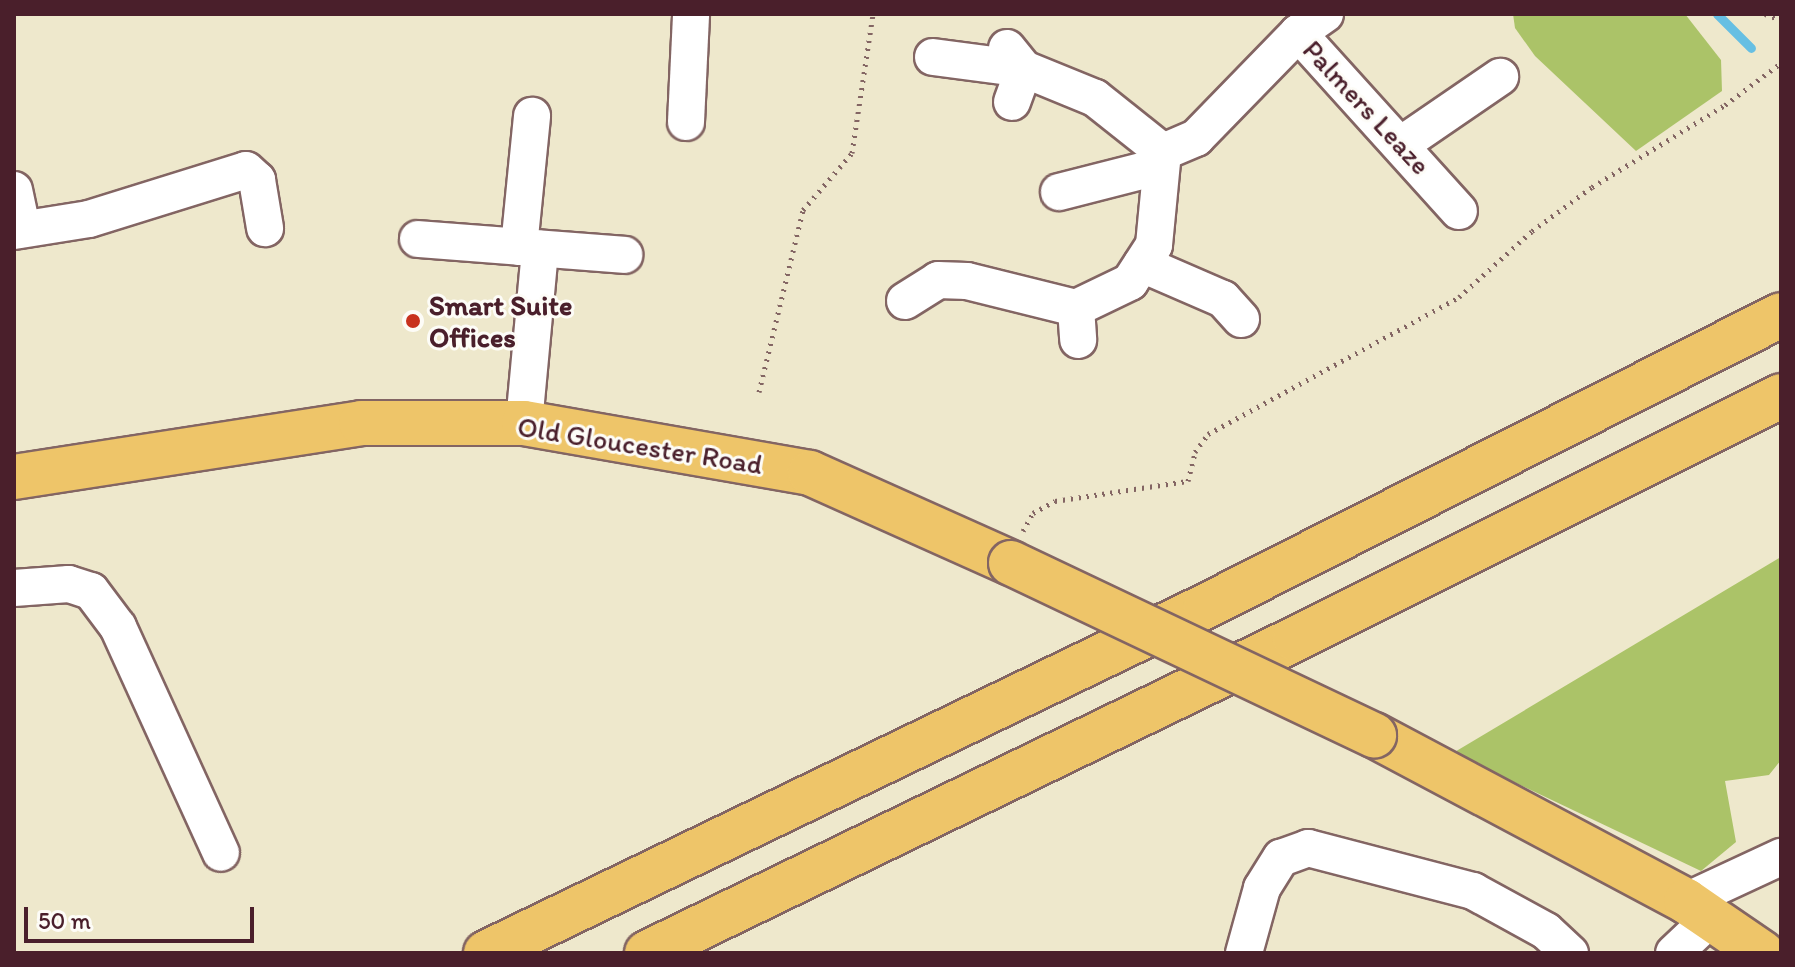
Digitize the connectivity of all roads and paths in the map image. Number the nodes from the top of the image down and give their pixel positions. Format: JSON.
{"nodes":[{"id":1,"x":691,"y":14,"type":"edge"},
{"id":2,"x":873,"y":14,"type":"edge"},
{"id":3,"x":1765,"y":14,"type":"edge"},
{"id":4,"x":1781,"y":20,"type":"edge"},
{"id":5,"x":1312,"y":23,"type":"edge"},
{"id":6,"x":933,"y":57,"type":"dead end"},
{"id":7,"x":1781,"y":63,"type":"edge"},
{"id":8,"x":1500,"y":77,"type":"dead end"},
{"id":9,"x":532,"y":116,"type":"dead end"},
{"id":10,"x":686,"y":122,"type":"dead end"},
{"id":11,"x":1402,"y":144,"type":"junction"},
{"id":12,"x":1162,"y":159,"type":"junction"},
{"id":13,"x":14,"y":190,"type":"edge"},
{"id":14,"x":1059,"y":192,"type":"dead end"},
{"id":15,"x":1459,"y":211,"type":"dead end"},
{"id":16,"x":265,"y":228,"type":"dead end"},
{"id":17,"x":18,"y":230,"type":"edge"},
{"id":18,"x":418,"y":239,"type":"dead end"},
{"id":19,"x":529,"y":248,"type":"junction"},
{"id":20,"x":624,"y":255,"type":"dead end"},
{"id":21,"x":1142,"y":264,"type":"junction"},
{"id":22,"x":905,"y":301,"type":"dead end"},
{"id":23,"x":1781,"y":315,"type":"edge"},
{"id":24,"x":1241,"y":319,"type":"dead end"},
{"id":25,"x":759,"y":392,"type":"dead end"},
{"id":26,"x":1781,"y":396,"type":"edge"},
{"id":27,"x":524,"y":423,"type":"junction"},
{"id":28,"x":14,"y":477,"type":"edge"},
{"id":29,"x":1011,"y":563,"type":"junction"},
{"id":30,"x":14,"y":588,"type":"edge"},
{"id":31,"x":221,"y":853,"type":"dead end"},
{"id":32,"x":1781,"y":857,"type":"edge"},
{"id":33,"x":1699,"y":910,"type":"junction"},
{"id":34,"x":486,"y":953,"type":"edge"},
{"id":35,"x":647,"y":953,"type":"edge"},
{"id":36,"x":1244,"y":953,"type":"edge"},
{"id":37,"x":1570,"y":953,"type":"edge"},
{"id":38,"x":1674,"y":953,"type":"edge"},
{"id":39,"x":1762,"y":953,"type":"edge"}],
"edges":[{"from":1,"to":10,"type":"street"},
{"from":2,"to":25,"type":"path"},
{"from":3,"to":4,"type":"path"},
{"from":5,"to":11,"type":"street","name":"Palmers Leaze"},
{"from":5,"to":12,"type":"street","name":"Palmers Leaze"},
{"from":6,"to":12,"type":"street"},
{"from":7,"to":29,"type":"path"},
{"from":8,"to":11,"type":"street"},
{"from":9,"to":19,"type":"street"},
{"from":11,"to":15,"type":"street","name":"Palmers Leaze"},
{"from":12,"to":14,"type":"street","name":"Palmers Leaze"},
{"from":12,"to":21,"type":"street"},
{"from":13,"to":17,"type":"street"},
{"from":16,"to":17,"type":"street"},
{"from":18,"to":19,"type":"street"},
{"from":19,"to":20,"type":"street"},
{"from":19,"to":27,"type":"street"},
{"from":21,"to":22,"type":"street"},
{"from":21,"to":24,"type":"street"},
{"from":23,"to":34,"type":"main road"},
{"from":26,"to":35,"type":"main road"},
{"from":27,"to":28,"type":"main road","name":"Old Gloucester Road"},
{"from":27,"to":29,"type":"main road","name":"Old Gloucester Road"},
{"from":29,"to":33,"type":"main road","name":"Old Gloucester Road","bridge":true},
{"from":30,"to":31,"type":"street"},
{"from":32,"to":33,"type":"street"},
{"from":33,"to":38,"type":"street"},
{"from":33,"to":39,"type":"main road","name":"Old Gloucester Road"},
{"from":36,"to":37,"type":"street"}]}
